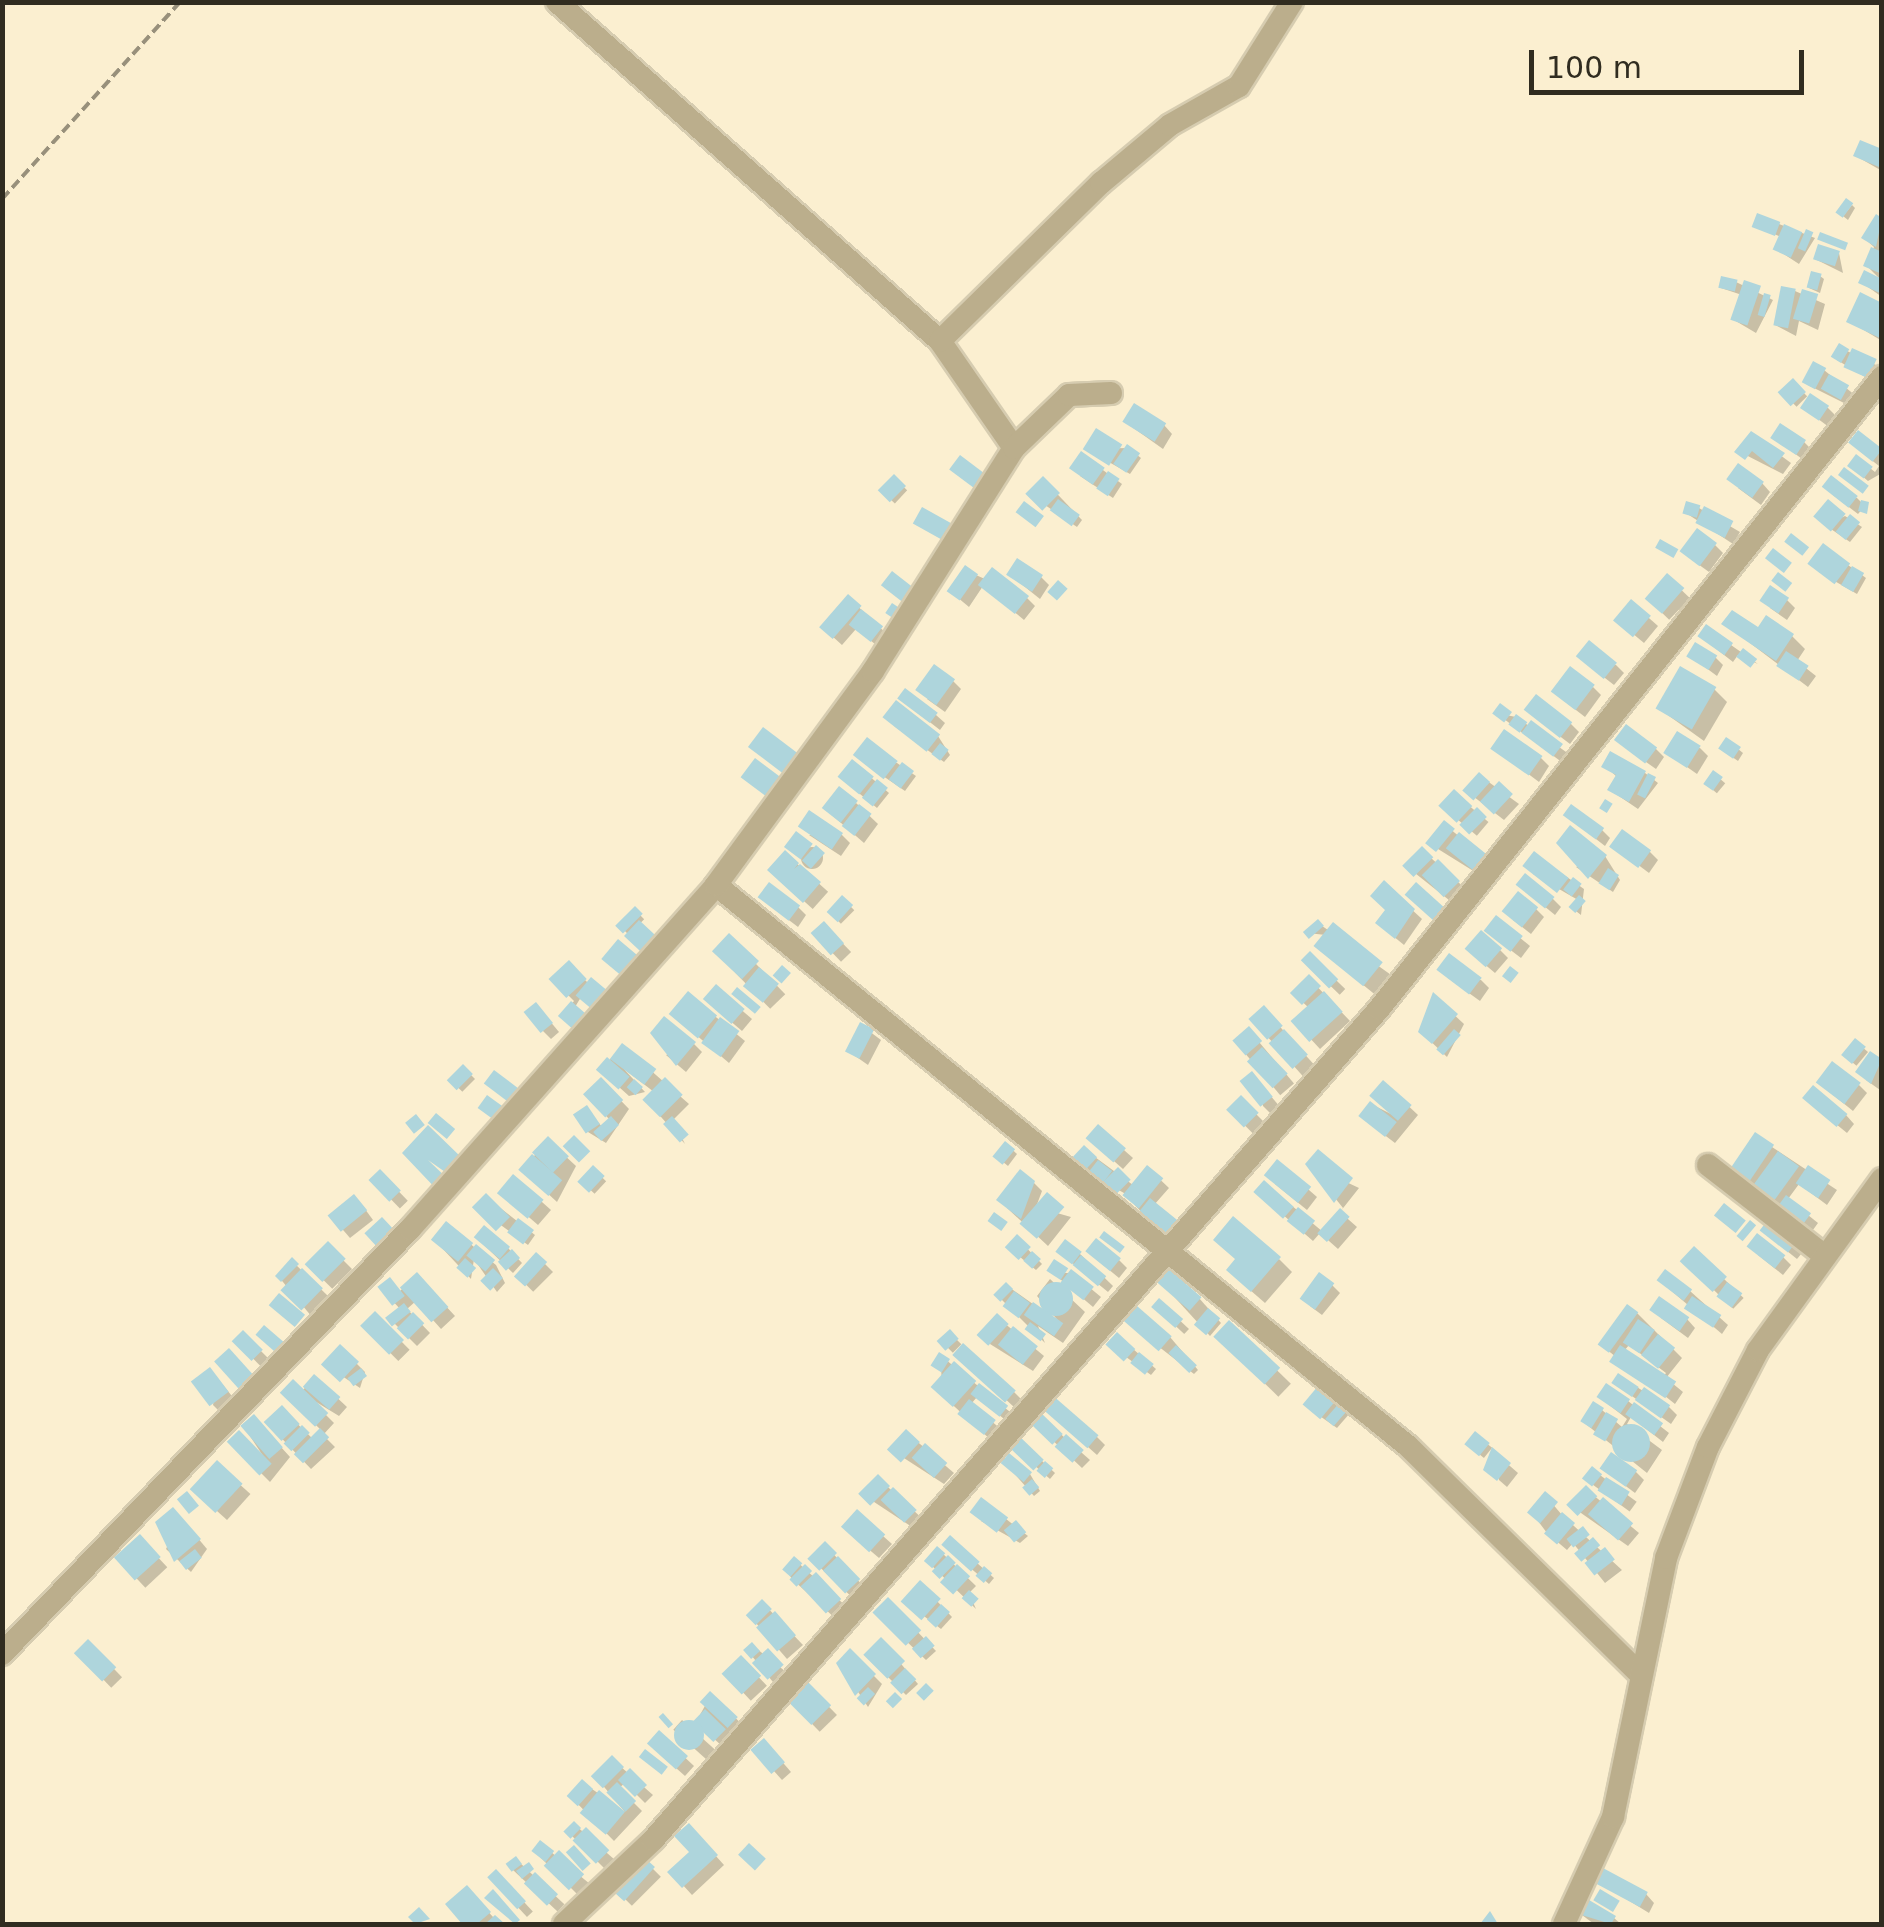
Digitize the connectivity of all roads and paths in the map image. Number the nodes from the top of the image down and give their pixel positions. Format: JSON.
{"nodes":[{"id":1,"x":180,"y":2,"type":"edge"},
{"id":2,"x":557,"y":2,"type":"edge"},
{"id":3,"x":1292,"y":2,"type":"edge"},
{"id":4,"x":2,"y":200,"type":"edge"},
{"id":5,"x":940,"y":341,"type":"junction"},
{"id":6,"x":1882,"y":378,"type":"edge"},
{"id":7,"x":1111,"y":393,"type":"dead end"},
{"id":8,"x":1014,"y":448,"type":"junction"},
{"id":9,"x":716,"y":885,"type":"junction"},
{"id":10,"x":1708,"y":1165,"type":"dead end"},
{"id":11,"x":1882,"y":1178,"type":"edge"},
{"id":12,"x":1168,"y":1251,"type":"junction"},
{"id":13,"x":1825,"y":1256,"type":"junction"},
{"id":14,"x":2,"y":1654,"type":"edge"},
{"id":15,"x":1640,"y":1674,"type":"junction"},
{"id":16,"x":564,"y":1924,"type":"edge"},
{"id":17,"x":1564,"y":1924,"type":"edge"}],
"edges":[{"from":1,"to":4,"type":"path"},
{"from":2,"to":5,"type":"street"},
{"from":3,"to":5,"type":"street"},
{"from":5,"to":8,"type":"street"},
{"from":6,"to":12,"type":"street"},
{"from":7,"to":8,"type":"street"},
{"from":8,"to":9,"type":"street"},
{"from":9,"to":12,"type":"street"},
{"from":9,"to":14,"type":"street"},
{"from":10,"to":13,"type":"street"},
{"from":11,"to":13,"type":"street"},
{"from":12,"to":15,"type":"street"},
{"from":12,"to":16,"type":"street"},
{"from":13,"to":15,"type":"street"},
{"from":15,"to":17,"type":"street"}]}
